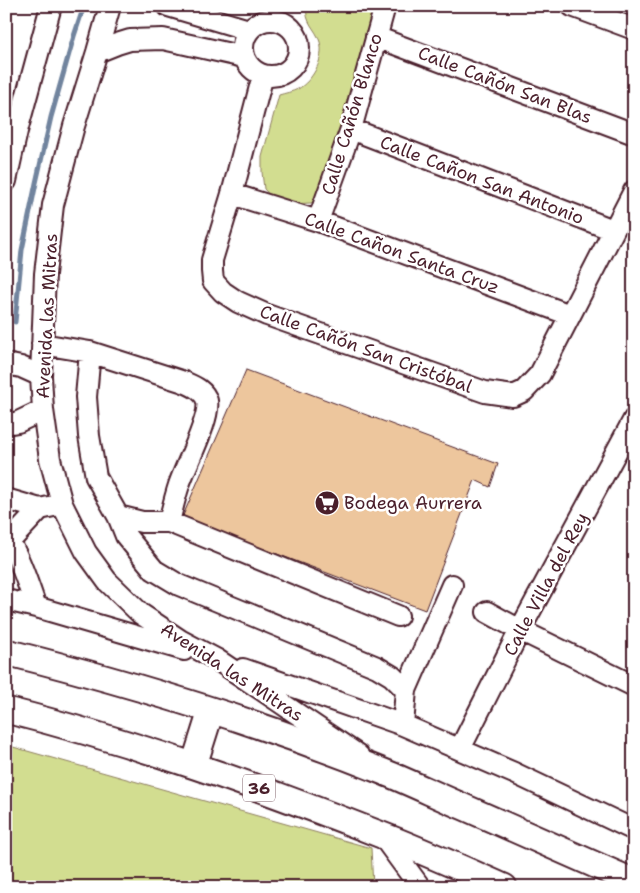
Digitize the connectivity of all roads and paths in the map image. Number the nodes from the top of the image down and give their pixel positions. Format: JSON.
{"nodes":[{"id":1,"x":50,"y":6,"type":"edge"},
{"id":2,"x":110,"y":6,"type":"edge"},
{"id":3,"x":385,"y":6,"type":"edge"},
{"id":4,"x":572,"y":6,"type":"edge"},
{"id":5,"x":169,"y":7,"type":"edge"},
{"id":6,"x":282,"y":14,"type":"edge"},
{"id":7,"x":634,"y":29,"type":"edge"},
{"id":8,"x":249,"y":30,"type":"junction"},
{"id":9,"x":376,"y":37,"type":"junction"},
{"id":10,"x":163,"y":39,"type":"junction"},
{"id":11,"x":97,"y":52,"type":"junction"},
{"id":12,"x":244,"y":57,"type":"junction"},
{"id":13,"x":263,"y":75,"type":"junction"},
{"id":14,"x":351,"y":129,"type":"junction"},
{"id":15,"x":634,"y":134,"type":"edge"},
{"id":16,"x":6,"y":181,"type":"edge"},
{"id":17,"x":634,"y":191,"type":"edge"},
{"id":18,"x":232,"y":194,"type":"junction"},
{"id":19,"x":318,"y":221,"type":"junction"},
{"id":20,"x":613,"y":230,"type":"junction"},
{"id":21,"x":570,"y":315,"type":"junction"},
{"id":22,"x":42,"y":344,"type":"junction"},
{"id":23,"x":90,"y":352,"type":"junction"},
{"id":24,"x":6,"y":364,"type":"edge"},
{"id":25,"x":40,"y":376,"type":"junction"},
{"id":26,"x":43,"y":410,"type":"junction"},
{"id":27,"x":634,"y":419,"type":"edge"},
{"id":28,"x":6,"y":424,"type":"edge"},
{"id":29,"x":6,"y":499,"type":"edge"},
{"id":30,"x":62,"y":504,"type":"junction"},
{"id":31,"x":40,"y":510,"type":"junction"},
{"id":32,"x":118,"y":516,"type":"junction"},
{"id":33,"x":169,"y":522,"type":"junction"},
{"id":34,"x":8,"y":540,"type":"edge"},
{"id":35,"x":452,"y":585,"type":"dead end"},
{"id":36,"x":6,"y":600,"type":"edge"},
{"id":37,"x":36,"y":607,"type":"junction"},
{"id":38,"x":487,"y":612,"type":"dead end"},
{"id":39,"x":398,"y":616,"type":"dead end"},
{"id":40,"x":520,"y":630,"type":"junction"},
{"id":41,"x":6,"y":652,"type":"edge"},
{"id":42,"x":216,"y":659,"type":"junction"},
{"id":43,"x":631,"y":678,"type":"edge"},
{"id":44,"x":406,"y":690,"type":"junction"},
{"id":45,"x":6,"y":710,"type":"edge"},
{"id":46,"x":212,"y":711,"type":"junction"},
{"id":47,"x":403,"y":725,"type":"junction"},
{"id":48,"x":460,"y":749,"type":"junction"},
{"id":49,"x":194,"y":765,"type":"junction"},
{"id":50,"x":385,"y":773,"type":"junction"},
{"id":51,"x":634,"y":830,"type":"edge"},
{"id":52,"x":381,"y":834,"type":"junction"},
{"id":53,"x":634,"y":882,"type":"edge"},
{"id":54,"x":420,"y":887,"type":"edge"},
{"id":55,"x":504,"y":887,"type":"edge"}],
"edges":[{"from":1,"to":16,"type":"street"},
{"from":2,"to":11,"type":"street","name":"Avenida las Mitras"},
{"from":3,"to":9,"type":"street","name":"Calle Cañón Blanco"},
{"from":4,"to":7,"type":"street"},
{"from":5,"to":8,"type":"street"},
{"from":5,"to":10,"type":"street"},
{"from":6,"to":8,"type":"street"},
{"from":6,"to":13,"type":"street"},
{"from":8,"to":12,"type":"street"},
{"from":9,"to":14,"type":"street","name":"Calle Cañón Blanco"},
{"from":9,"to":15,"type":"street","name":"Calle Cañón San Blas"},
{"from":10,"to":11,"type":"street"},
{"from":10,"to":12,"type":"street"},
{"from":11,"to":22,"type":"street","name":"Avenida las Mitras"},
{"from":12,"to":13,"type":"street"},
{"from":13,"to":18,"type":"street"},
{"from":14,"to":19,"type":"street","name":"Calle Cañón Blanco"},
{"from":14,"to":20,"type":"street","name":"Calle Cañon San Antonio"},
{"from":17,"to":20,"type":"street","name":"Calle Cañón San Cristóbal"},
{"from":18,"to":19,"type":"street","name":"Calle Cañon Santa Cruz"},
{"from":18,"to":21,"type":"street","name":"Calle Cañón San Cristóbal"},
{"from":19,"to":21,"type":"street","name":"Calle Cañon Santa Cruz"},
{"from":20,"to":21,"type":"street","name":"Calle Cañón San Cristóbal"},
{"from":22,"to":23,"type":"street"},
{"from":22,"to":25,"type":"street","name":"Avenida las Mitras"},
{"from":23,"to":32,"type":"street"},
{"from":23,"to":33,"type":"street"},
{"from":24,"to":25,"type":"street"},
{"from":25,"to":26,"type":"street","name":"Avenida las Mitras"},
{"from":26,"to":28,"type":"street"},
{"from":26,"to":30,"type":"street","name":"Avenida las Mitras"},
{"from":27,"to":40,"type":"street","name":"Calle Villa del Rey"},
{"from":29,"to":31,"type":"street"},
{"from":30,"to":31,"type":"street"},
{"from":30,"to":42,"type":"street","name":"Avenida las Mitras"},
{"from":31,"to":34,"type":"street"},
{"from":32,"to":33,"type":"street"},
{"from":32,"to":44,"type":"street"},
{"from":33,"to":39,"type":"street"},
{"from":34,"to":37,"type":"street"},
{"from":35,"to":44,"type":"street"},
{"from":36,"to":37,"type":"street"},
{"from":37,"to":42,"type":"street"},
{"from":38,"to":40,"type":"street"},
{"from":40,"to":43,"type":"street"},
{"from":40,"to":48,"type":"street","name":"Calle Villa del Rey"},
{"from":41,"to":46,"type":"main road"},
{"from":42,"to":47,"type":"street"},
{"from":42,"to":50,"type":"street","name":"Avenida las Mitras"},
{"from":44,"to":47,"type":"street"},
{"from":45,"to":49,"type":"main road","number":"36"},
{"from":46,"to":49,"type":"main road"},
{"from":46,"to":50,"type":"main road"},
{"from":47,"to":48,"type":"street"},
{"from":48,"to":51,"type":"street"},
{"from":49,"to":52,"type":"main road","number":"36"},
{"from":50,"to":53,"type":"main road"},
{"from":52,"to":54,"type":"street"},
{"from":52,"to":55,"type":"main road","number":"36"}]}
